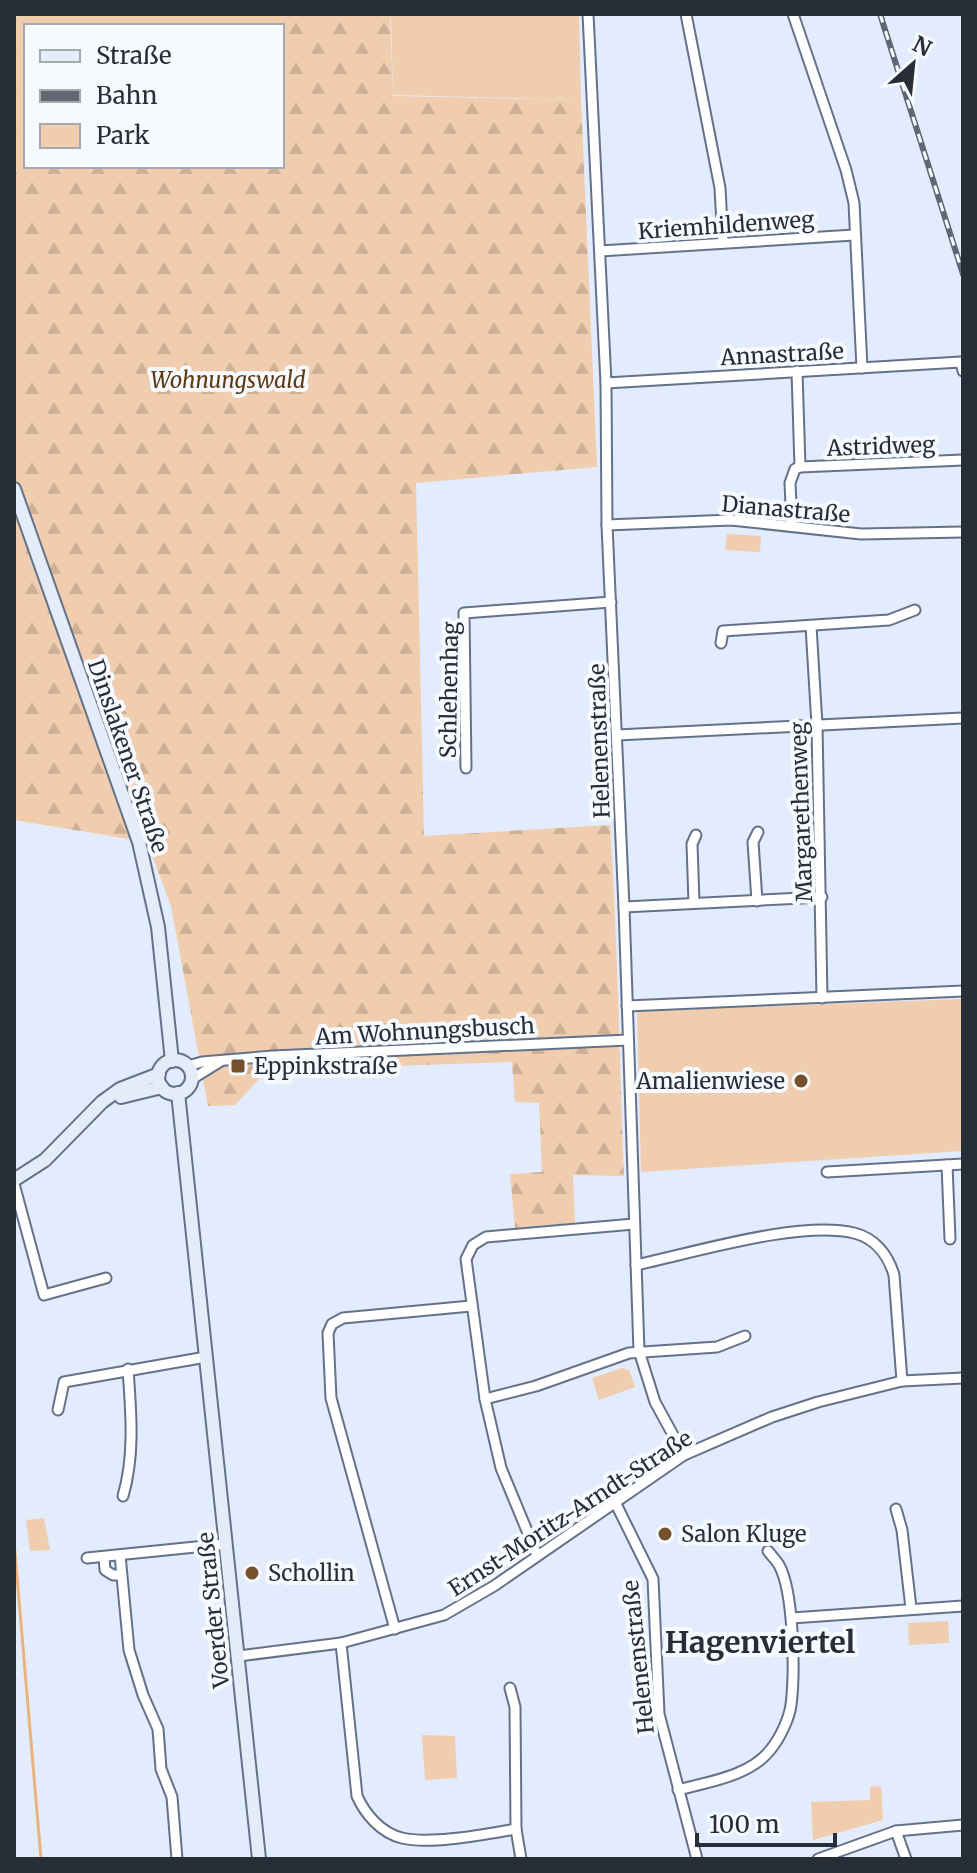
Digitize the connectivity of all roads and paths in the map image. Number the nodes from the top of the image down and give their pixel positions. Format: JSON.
{"nodes":[{"id":1,"x":588,"y":14,"type":"edge"},
{"id":2,"x":686,"y":14,"type":"edge"},
{"id":3,"x":793,"y":14,"type":"edge"},
{"id":4,"x":854,"y":235,"type":"junction"},
{"id":5,"x":723,"y":243,"type":"junction"},
{"id":6,"x":600,"y":251,"type":"junction"},
{"id":7,"x":962,"y":367,"type":"edge"},
{"id":8,"x":862,"y":368,"type":"junction"},
{"id":9,"x":797,"y":371,"type":"junction"},
{"id":10,"x":606,"y":383,"type":"junction"},
{"id":11,"x":963,"y":460,"type":"edge"},
{"id":12,"x":800,"y":467,"type":"junction"},
{"id":13,"x":14,"y":489,"type":"edge"},
{"id":14,"x":607,"y":525,"type":"junction"},
{"id":15,"x":792,"y":526,"type":"junction"},
{"id":16,"x":963,"y":532,"type":"edge"},
{"id":17,"x":611,"y":602,"type":"junction"},
{"id":18,"x":915,"y":610,"type":"dead end"},
{"id":19,"x":811,"y":626,"type":"junction"},
{"id":20,"x":721,"y":643,"type":"dead end"},
{"id":21,"x":963,"y":718,"type":"edge"},
{"id":22,"x":817,"y":725,"type":"junction"},
{"id":23,"x":617,"y":735,"type":"junction"},
{"id":24,"x":466,"y":768,"type":"dead end"},
{"id":25,"x":758,"y":832,"type":"dead end"},
{"id":26,"x":696,"y":835,"type":"dead end"},
{"id":27,"x":822,"y":897,"type":"junction"},
{"id":28,"x":757,"y":901,"type":"junction"},
{"id":29,"x":694,"y":903,"type":"junction"},
{"id":30,"x":624,"y":907,"type":"junction"},
{"id":31,"x":963,"y":991,"type":"edge"},
{"id":32,"x":822,"y":998,"type":"junction"},
{"id":33,"x":627,"y":1006,"type":"junction"},
{"id":34,"x":628,"y":1040,"type":"junction"},
{"id":35,"x":224,"y":1060,"type":"junction"},
{"id":36,"x":172,"y":1061,"type":"junction"},
{"id":37,"x":188,"y":1066,"type":"junction"},
{"id":38,"x":192,"y":1079,"type":"junction"},
{"id":39,"x":161,"y":1080,"type":"junction"},
{"id":40,"x":178,"y":1093,"type":"junction"},
{"id":41,"x":963,"y":1164,"type":"edge"},
{"id":42,"x":947,"y":1165,"type":"junction"},
{"id":43,"x":827,"y":1172,"type":"dead end"},
{"id":44,"x":14,"y":1182,"type":"edge"},
{"id":45,"x":634,"y":1224,"type":"junction"},
{"id":46,"x":950,"y":1239,"type":"dead end"},
{"id":47,"x":636,"y":1265,"type":"junction"},
{"id":48,"x":106,"y":1278,"type":"dead end"},
{"id":49,"x":471,"y":1306,"type":"junction"},
{"id":50,"x":745,"y":1336,"type":"dead end"},
{"id":51,"x":639,"y":1351,"type":"junction"},
{"id":52,"x":206,"y":1357,"type":"junction"},
{"id":53,"x":128,"y":1369,"type":"junction"},
{"id":54,"x":963,"y":1378,"type":"edge"},
{"id":55,"x":902,"y":1381,"type":"junction"},
{"id":56,"x":485,"y":1399,"type":"junction"},
{"id":57,"x":58,"y":1410,"type":"dead end"},
{"id":58,"x":684,"y":1455,"type":"junction"},
{"id":59,"x":123,"y":1496,"type":"dead end"},
{"id":60,"x":615,"y":1502,"type":"junction"},
{"id":61,"x":896,"y":1509,"type":"dead end"},
{"id":62,"x":225,"y":1544,"type":"junction"},
{"id":63,"x":768,"y":1551,"type":"dead end"},
{"id":64,"x":120,"y":1555,"type":"junction"},
{"id":65,"x":537,"y":1555,"type":"junction"},
{"id":66,"x":104,"y":1557,"type":"junction"},
{"id":67,"x":87,"y":1558,"type":"dead end"},
{"id":68,"x":121,"y":1575,"type":"junction"},
{"id":69,"x":963,"y":1606,"type":"edge"},
{"id":70,"x":911,"y":1608,"type":"junction"},
{"id":71,"x":792,"y":1618,"type":"junction"},
{"id":72,"x":395,"y":1629,"type":"junction"},
{"id":73,"x":341,"y":1643,"type":"junction"},
{"id":74,"x":239,"y":1656,"type":"junction"},
{"id":75,"x":510,"y":1688,"type":"dead end"},
{"id":76,"x":678,"y":1790,"type":"junction"},
{"id":77,"x":963,"y":1825,"type":"edge"},
{"id":78,"x":516,"y":1829,"type":"junction"},
{"id":79,"x":896,"y":1831,"type":"junction"},
{"id":80,"x":177,"y":1859,"type":"edge"},
{"id":81,"x":259,"y":1859,"type":"edge"},
{"id":82,"x":521,"y":1859,"type":"edge"},
{"id":83,"x":697,"y":1859,"type":"edge"},
{"id":84,"x":818,"y":1859,"type":"edge"},
{"id":85,"x":906,"y":1859,"type":"edge"}],
"edges":[{"from":1,"to":6,"type":"street","name":"Helenenstraße"},
{"from":2,"to":5,"type":"street"},
{"from":3,"to":4,"type":"street"},
{"from":4,"to":5,"type":"street","name":"Kriemhildenweg"},
{"from":4,"to":8,"type":"street"},
{"from":5,"to":6,"type":"street","name":"Kriemhildenweg"},
{"from":6,"to":10,"type":"street","name":"Helenenstraße"},
{"from":7,"to":8,"type":"street","name":"Annastraße"},
{"from":8,"to":9,"type":"street","name":"Annastraße"},
{"from":9,"to":10,"type":"street","name":"Annastraße"},
{"from":9,"to":12,"type":"street","name":"Astridweg"},
{"from":10,"to":14,"type":"street","name":"Helenenstraße"},
{"from":11,"to":12,"type":"street","name":"Astridweg"},
{"from":12,"to":15,"type":"street","name":"Astridweg"},
{"from":13,"to":36,"type":"main road","name":"Dinslakener Straße"},
{"from":14,"to":15,"type":"street","name":"Dianastraße"},
{"from":14,"to":17,"type":"street","name":"Helenenstraße"},
{"from":15,"to":16,"type":"street","name":"Dianastraße"},
{"from":17,"to":23,"type":"street","name":"Helenenstraße"},
{"from":17,"to":24,"type":"street","name":"Schlehenhag"},
{"from":18,"to":19,"type":"street"},
{"from":19,"to":20,"type":"street"},
{"from":19,"to":22,"type":"street","name":"Margarethenweg"},
{"from":21,"to":22,"type":"street"},
{"from":22,"to":23,"type":"street"},
{"from":22,"to":27,"type":"street","name":"Margarethenweg"},
{"from":23,"to":30,"type":"street","name":"Helenenstraße"},
{"from":25,"to":28,"type":"street"},
{"from":26,"to":29,"type":"street"},
{"from":27,"to":28,"type":"street"},
{"from":27,"to":32,"type":"street","name":"Margarethenweg"},
{"from":28,"to":29,"type":"street"},
{"from":29,"to":30,"type":"street"},
{"from":30,"to":33,"type":"street","name":"Helenenstraße"},
{"from":31,"to":32,"type":"street"},
{"from":32,"to":33,"type":"street"},
{"from":33,"to":34,"type":"street","name":"Helenenstraße"},
{"from":34,"to":35,"type":"street","name":"Am Wohnungsbusch"},
{"from":34,"to":45,"type":"street","name":"Helenenstraße"},
{"from":35,"to":37,"type":"street","name":"Am Wohnungsbusch"},
{"from":35,"to":38,"type":"street","name":"Am Wohnungsbusch"},
{"from":36,"to":37,"type":"main road"},
{"from":36,"to":39,"type":"main road"},
{"from":37,"to":38,"type":"main road"},
{"from":38,"to":40,"type":"main road"},
{"from":39,"to":40,"type":"main road"},
{"from":39,"to":44,"type":"main road"},
{"from":40,"to":52,"type":"main road","name":"Voerder Straße"},
{"from":41,"to":42,"type":"street"},
{"from":42,"to":43,"type":"street"},
{"from":42,"to":46,"type":"street"},
{"from":44,"to":48,"type":"street"},
{"from":45,"to":47,"type":"street","name":"Helenenstraße"},
{"from":45,"to":49,"type":"street"},
{"from":47,"to":51,"type":"street","name":"Helenenstraße"},
{"from":47,"to":55,"type":"street"},
{"from":49,"to":56,"type":"street"},
{"from":49,"to":72,"type":"street"},
{"from":50,"to":51,"type":"street"},
{"from":51,"to":56,"type":"street"},
{"from":51,"to":58,"type":"street","name":"Helenenstraße"},
{"from":52,"to":53,"type":"street"},
{"from":52,"to":62,"type":"main road","name":"Voerder Straße"},
{"from":53,"to":57,"type":"street"},
{"from":53,"to":59,"type":"street"},
{"from":54,"to":55,"type":"street","name":"Ernst-Moritz-Arndt-Straße"},
{"from":55,"to":58,"type":"street","name":"Ernst-Moritz-Arndt-Straße"},
{"from":56,"to":65,"type":"street"},
{"from":58,"to":60,"type":"street","name":"Ernst-Moritz-Arndt-Straße"},
{"from":60,"to":65,"type":"street","name":"Ernst-Moritz-Arndt-Straße"},
{"from":60,"to":76,"type":"street","name":"Helenenstraße"},
{"from":61,"to":70,"type":"street"},
{"from":62,"to":64,"type":"street"},
{"from":62,"to":74,"type":"main road","name":"Voerder Straße"},
{"from":63,"to":71,"type":"street"},
{"from":64,"to":66,"type":"street"},
{"from":64,"to":68,"type":"street"},
{"from":65,"to":72,"type":"street","name":"Ernst-Moritz-Arndt-Straße"},
{"from":66,"to":67,"type":"street"},
{"from":66,"to":68,"type":"street"},
{"from":68,"to":80,"type":"street"},
{"from":69,"to":70,"type":"street"},
{"from":70,"to":71,"type":"street"},
{"from":71,"to":76,"type":"street"},
{"from":72,"to":73,"type":"street","name":"Ernst-Moritz-Arndt-Straße"},
{"from":73,"to":74,"type":"street","name":"Ernst-Moritz-Arndt-Straße"},
{"from":73,"to":78,"type":"street"},
{"from":74,"to":81,"type":"main road","name":"Voerder Straße"},
{"from":75,"to":78,"type":"street"},
{"from":76,"to":83,"type":"street","name":"Helenenstraße"},
{"from":77,"to":79,"type":"street"},
{"from":78,"to":82,"type":"street"},
{"from":79,"to":84,"type":"street"},
{"from":79,"to":85,"type":"street"}]}
